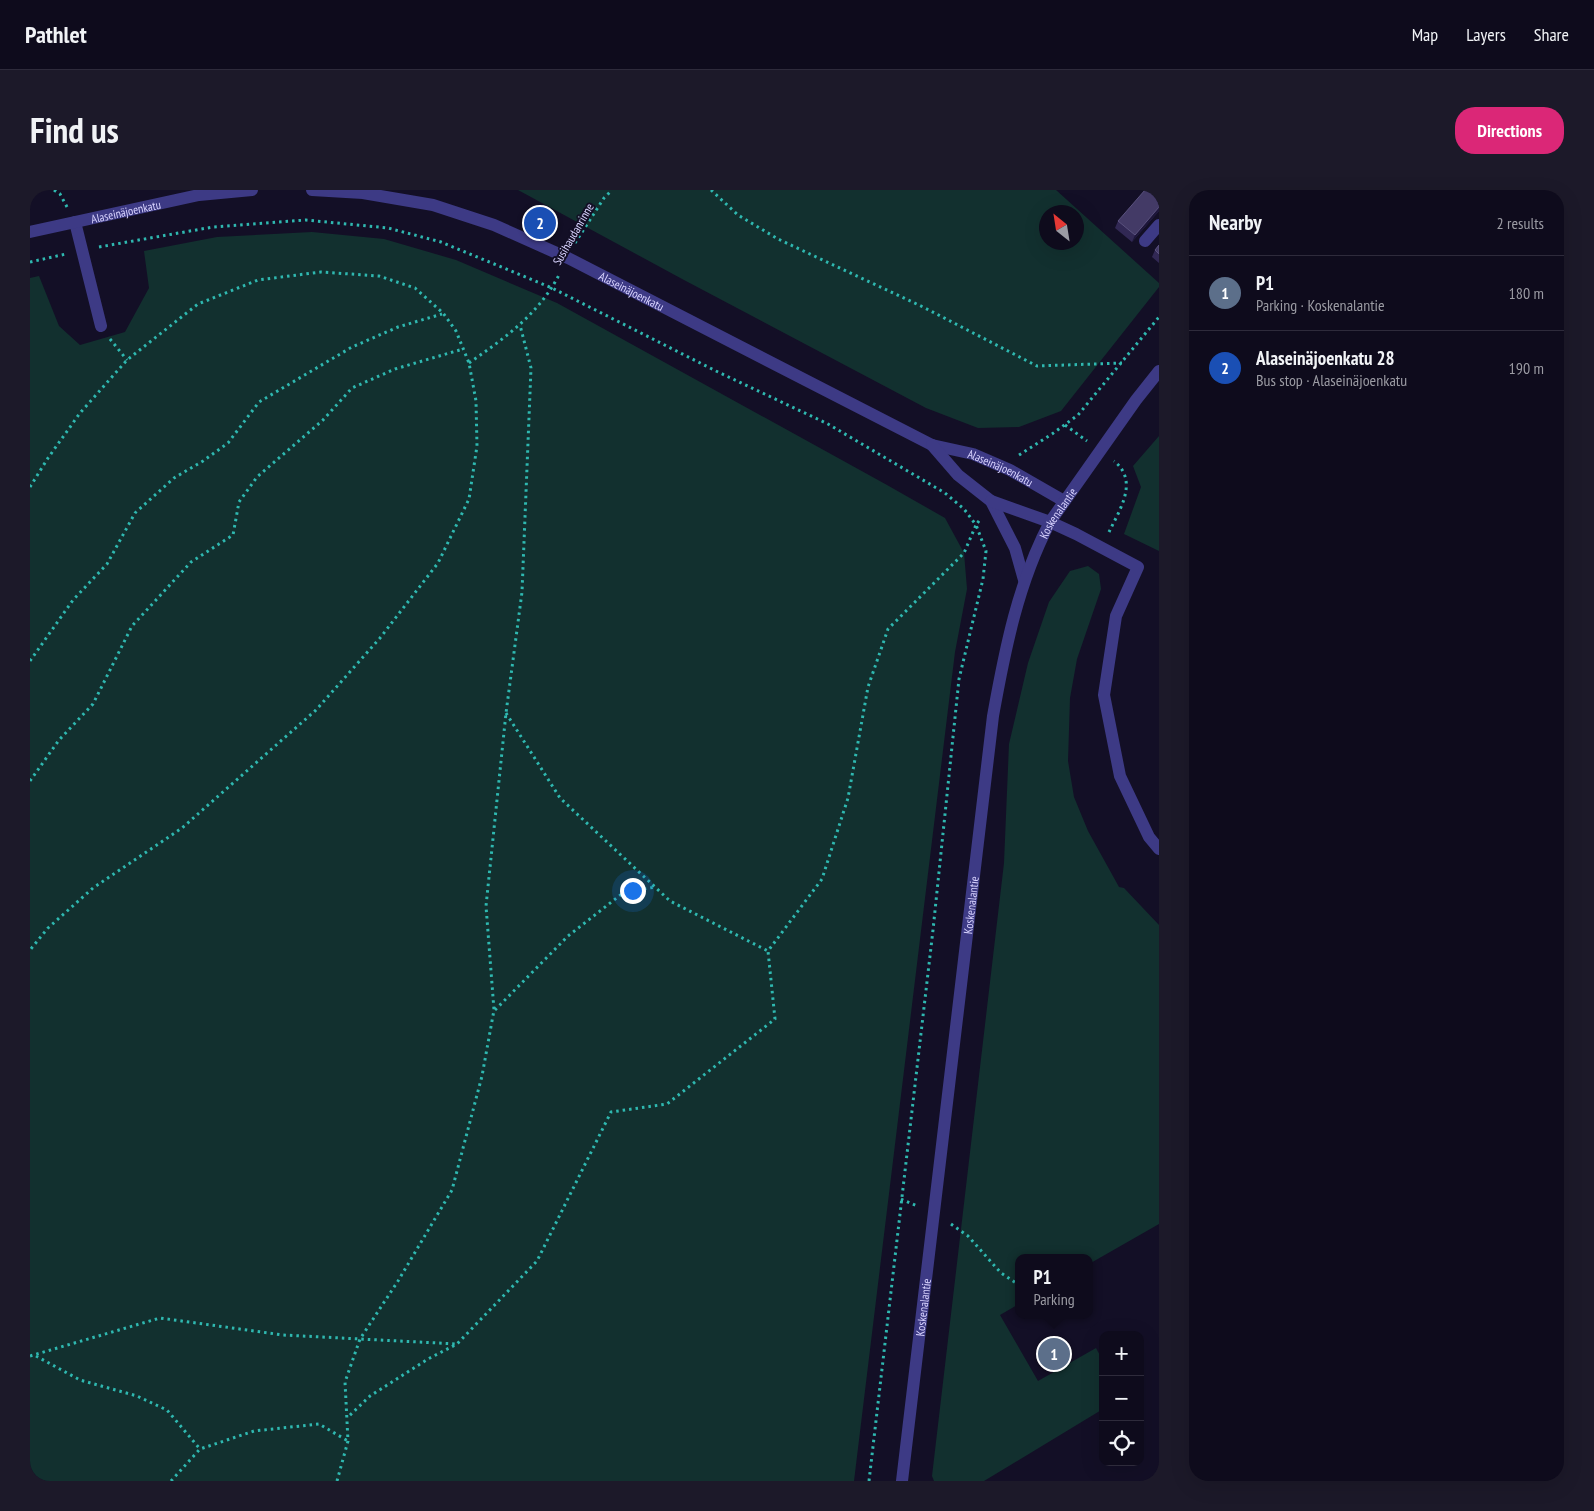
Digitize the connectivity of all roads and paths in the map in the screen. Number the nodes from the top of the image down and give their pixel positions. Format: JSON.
{"nodes":[{"id":1,"x":252,"y":190,"type":"edge"},
{"id":2,"x":312,"y":190,"type":"edge"},
{"id":3,"x":612,"y":190,"type":"edge"},
{"id":4,"x":711,"y":190,"type":"edge"},
{"id":5,"x":75,"y":222,"type":"junction"},
{"id":6,"x":1159,"y":225,"type":"edge"},
{"id":7,"x":30,"y":232,"type":"edge"},
{"id":8,"x":1145,"y":241,"type":"dead end"},
{"id":9,"x":82,"y":250,"type":"junction"},
{"id":10,"x":568,"y":258,"type":"junction"},
{"id":11,"x":30,"y":262,"type":"edge"},
{"id":12,"x":552,"y":288,"type":"junction"},
{"id":13,"x":443,"y":313,"type":"junction"},
{"id":14,"x":520,"y":325,"type":"junction"},
{"id":15,"x":100,"y":326,"type":"joint"},
{"id":16,"x":463,"y":349,"type":"junction"},
{"id":17,"x":127,"y":360,"type":"junction"},
{"id":18,"x":469,"y":363,"type":"junction"},
{"id":19,"x":1122,"y":363,"type":"dead end"},
{"id":20,"x":1159,"y":371,"type":"edge"},
{"id":21,"x":1065,"y":425,"type":"dead end"},
{"id":22,"x":932,"y":445,"type":"junction"},
{"id":23,"x":1099,"y":451,"type":"junction"},
{"id":24,"x":30,"y":485,"type":"edge"},
{"id":25,"x":991,"y":501,"type":"junction"},
{"id":26,"x":1064,"y":501,"type":"junction"},
{"id":27,"x":1050,"y":522,"type":"junction"},
{"id":28,"x":1101,"y":548,"type":"junction"},
{"id":29,"x":1024,"y":580,"type":"junction"},
{"id":30,"x":30,"y":661,"type":"edge"},
{"id":31,"x":506,"y":713,"type":"junction"},
{"id":32,"x":30,"y":781,"type":"edge"},
{"id":33,"x":1159,"y":849,"type":"edge"},
{"id":34,"x":655,"y":887,"type":"junction"},
{"id":35,"x":30,"y":950,"type":"edge"},
{"id":36,"x":768,"y":951,"type":"junction"},
{"id":37,"x":494,"y":1010,"type":"junction"},
{"id":38,"x":901,"y":1199,"type":"dead end"},
{"id":39,"x":934,"y":1213,"type":"junction"},
{"id":40,"x":1015,"y":1282,"type":"edge"},
{"id":41,"x":360,"y":1339,"type":"junction"},
{"id":42,"x":457,"y":1344,"type":"junction"},
{"id":43,"x":35,"y":1355,"type":"junction"},
{"id":44,"x":30,"y":1356,"type":"edge"},
{"id":45,"x":348,"y":1417,"type":"junction"},
{"id":46,"x":348,"y":1441,"type":"junction"},
{"id":47,"x":200,"y":1449,"type":"junction"},
{"id":48,"x":171,"y":1481,"type":"edge"},
{"id":49,"x":337,"y":1481,"type":"edge"},
{"id":50,"x":902,"y":1481,"type":"edge"}],
"edges":[{"from":1,"to":5,"type":"street","name":"Alaseinäjoenkatu"},
{"from":2,"to":10,"type":"street","name":"Alaseinäjoenkatu"},
{"from":3,"to":10,"type":"path","name":"Susihaudanrinne"},
{"from":4,"to":19,"type":"path"},
{"from":5,"to":7,"type":"street","name":"Alaseinäjoenkatu"},
{"from":5,"to":9,"type":"street"},
{"from":6,"to":8,"type":"street"},
{"from":9,"to":11,"type":"path"},
{"from":9,"to":12,"type":"path"},
{"from":9,"to":15,"type":"street"},
{"from":10,"to":12,"type":"path","name":"Susihaudanrinne"},
{"from":10,"to":22,"type":"street","name":"Alaseinäjoenkatu"},
{"from":12,"to":14,"type":"path","name":"Susihaudanrinne"},
{"from":12,"to":36,"type":"path"},
{"from":13,"to":16,"type":"path"},
{"from":13,"to":17,"type":"path"},
{"from":13,"to":30,"type":"path"},
{"from":14,"to":18,"type":"path","name":"Susihaudanrinne"},
{"from":14,"to":31,"type":"path"},
{"from":15,"to":17,"type":"path"},
{"from":16,"to":18,"type":"path"},
{"from":16,"to":32,"type":"path"},
{"from":17,"to":24,"type":"path"},
{"from":18,"to":35,"type":"path"},
{"from":20,"to":23,"type":"street","name":"Koskenalantie"},
{"from":21,"to":23,"type":"path"},
{"from":22,"to":25,"type":"street","name":"Alaseinäjoenkatu"},
{"from":22,"to":26,"type":"street","name":"Alaseinäjoenkatu"},
{"from":23,"to":26,"type":"street","name":"Koskenalantie"},
{"from":23,"to":28,"type":"path"},
{"from":25,"to":27,"type":"street","name":"Alaseinäjoenkatu"},
{"from":25,"to":29,"type":"street","name":"Alaseinäjoenkatu"},
{"from":26,"to":27,"type":"street","name":"Koskenalantie"},
{"from":27,"to":28,"type":"street","name":"Alaseinäjoenkatu"},
{"from":27,"to":29,"type":"street","name":"Koskenalantie"},
{"from":28,"to":33,"type":"street","name":"Alaseinäjoenkatu"},
{"from":29,"to":39,"type":"street","name":"Koskenalantie"},
{"from":31,"to":34,"type":"path"},
{"from":31,"to":37,"type":"path"},
{"from":34,"to":36,"type":"path"},
{"from":34,"to":37,"type":"path"},
{"from":36,"to":42,"type":"path"},
{"from":37,"to":41,"type":"path"},
{"from":38,"to":39,"type":"path"},
{"from":39,"to":40,"type":"path"},
{"from":39,"to":50,"type":"street","name":"Koskenalantie"},
{"from":41,"to":42,"type":"path"},
{"from":41,"to":43,"type":"path"},
{"from":41,"to":45,"type":"path"},
{"from":42,"to":45,"type":"path"},
{"from":43,"to":44,"type":"path"},
{"from":43,"to":47,"type":"path"},
{"from":45,"to":46,"type":"path"},
{"from":46,"to":47,"type":"path"},
{"from":46,"to":49,"type":"path"},
{"from":47,"to":48,"type":"path"}]}
